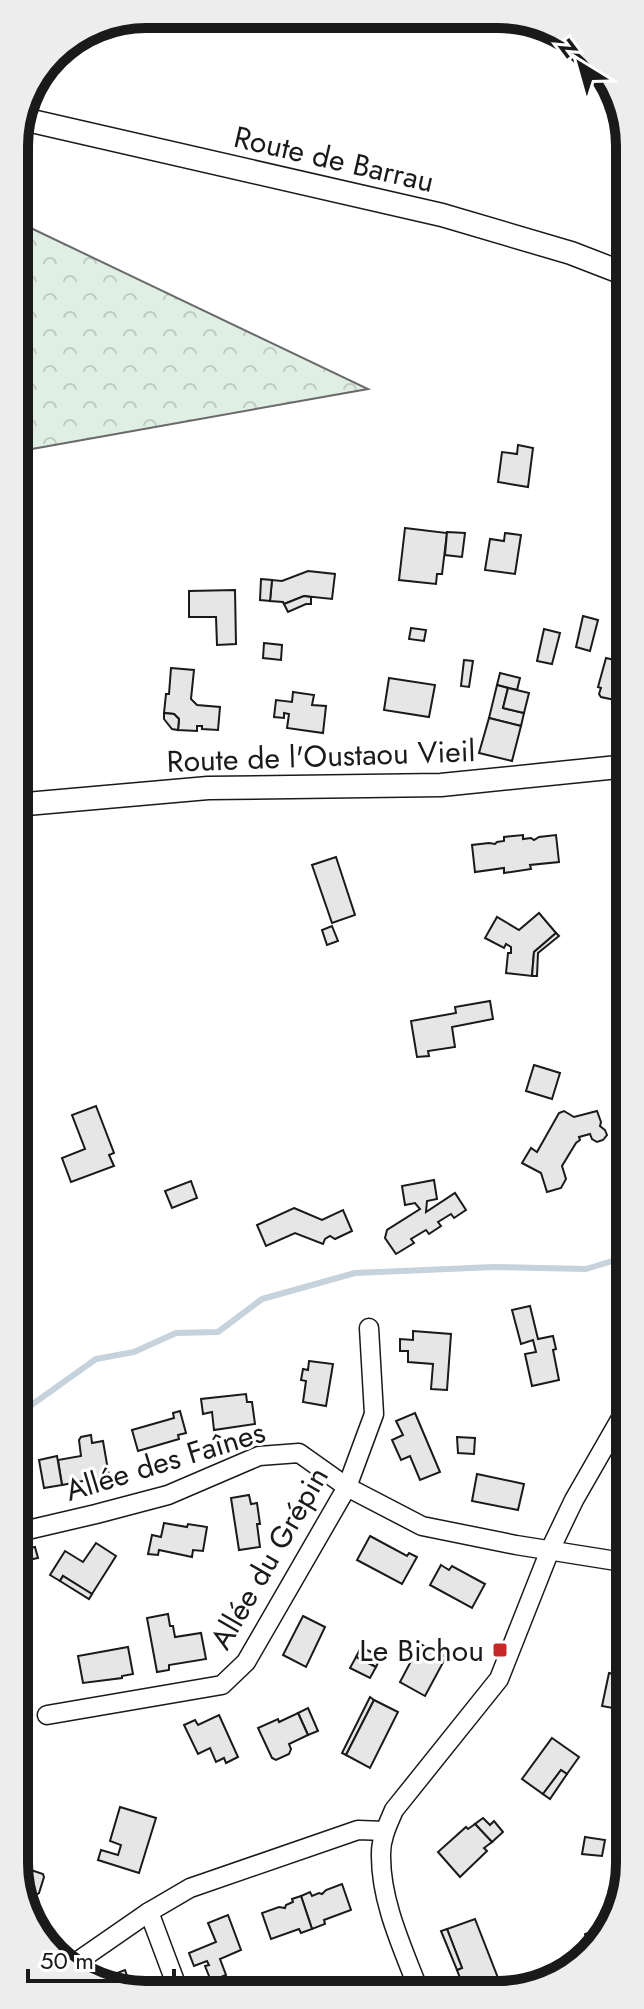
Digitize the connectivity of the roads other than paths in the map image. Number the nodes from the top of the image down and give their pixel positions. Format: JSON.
{"nodes":[{"id":1,"x":31,"y":121,"type":"edge"},
{"id":2,"x":616,"y":270,"type":"edge"},
{"id":3,"x":616,"y":767,"type":"edge"},
{"id":4,"x":28,"y":804,"type":"edge"},
{"id":5,"x":369,"y":1328,"type":"dead end"},
{"id":6,"x":616,"y":1427,"type":"edge"},
{"id":7,"x":347,"y":1487,"type":"junction"},
{"id":8,"x":28,"y":1530,"type":"edge"},
{"id":9,"x":550,"y":1550,"type":"junction"},
{"id":10,"x":616,"y":1561,"type":"edge"},
{"id":11,"x":47,"y":1715,"type":"dead end"},
{"id":12,"x":385,"y":1831,"type":"junction"},
{"id":13,"x":149,"y":1912,"type":"junction"},
{"id":14,"x":79,"y":1960,"type":"edge"},
{"id":15,"x":175,"y":1981,"type":"edge"},
{"id":16,"x":416,"y":1981,"type":"edge"}],
"edges":[{"from":1,"to":2,"type":"street","name":"Route de Barrau"},
{"from":3,"to":4,"type":"street","name":"Route de l'Oustaou Vieil"},
{"from":5,"to":7,"type":"street","name":"Allée du Grépin"},
{"from":6,"to":9,"type":"street"},
{"from":7,"to":8,"type":"street","name":"Allée des Faînes"},
{"from":7,"to":9,"type":"street","name":"Allée des Faînes"},
{"from":7,"to":11,"type":"street","name":"Allée du Grépin"},
{"from":9,"to":10,"type":"street","name":"Allée des Faînes"},
{"from":9,"to":12,"type":"street"},
{"from":12,"to":13,"type":"street"},
{"from":12,"to":16,"type":"street"},
{"from":13,"to":14,"type":"street"},
{"from":13,"to":15,"type":"street"}]}
